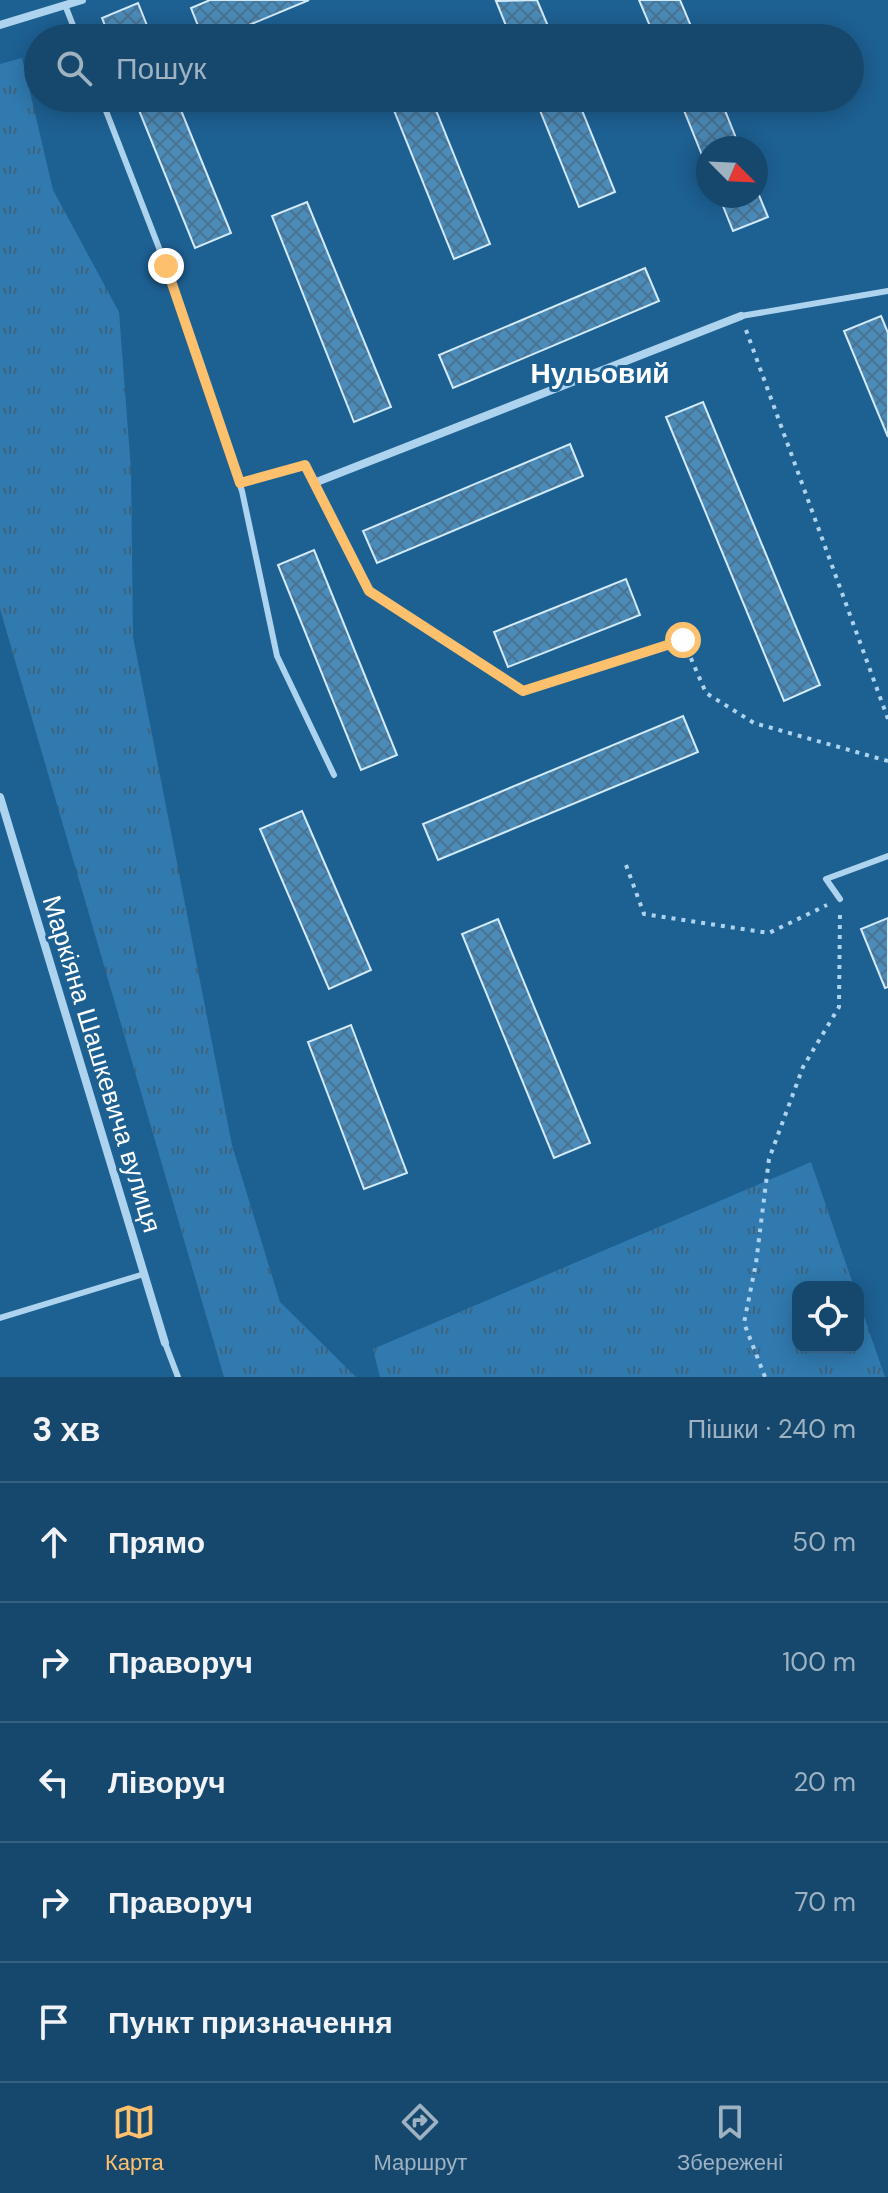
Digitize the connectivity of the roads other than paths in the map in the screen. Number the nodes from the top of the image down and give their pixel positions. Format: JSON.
{"nodes":[{"id":1,"x":82,"y":0,"type":"edge"},
{"id":2,"x":65,"y":5,"type":"junction"},
{"id":3,"x":72,"y":24,"type":"edge"},
{"id":4,"x":0,"y":25,"type":"edge"},
{"id":5,"x":106,"y":112,"type":"edge"},
{"id":6,"x":888,"y":291,"type":"edge"},
{"id":7,"x":741,"y":316,"type":"joint"},
{"id":8,"x":314,"y":483,"type":"road end"},
{"id":9,"x":334,"y":775,"type":"dead end"},
{"id":10,"x":0,"y":797,"type":"edge"},
{"id":11,"x":888,"y":856,"type":"edge"},
{"id":12,"x":840,"y":899,"type":"road end"},
{"id":13,"x":144,"y":1274,"type":"junction"},
{"id":14,"x":0,"y":1318,"type":"edge"},
{"id":15,"x":165,"y":1343,"type":"joint"},
{"id":16,"x":178,"y":1377,"type":"edge"}],
"edges":[{"from":1,"to":2,"type":"street"},
{"from":2,"to":3,"type":"lane"},
{"from":2,"to":4,"type":"street"},
{"from":5,"to":9,"type":"lane"},
{"from":6,"to":7,"type":"lane"},
{"from":7,"to":8,"type":"street"},
{"from":10,"to":13,"type":"street","name":"Маркіяна Шашкевича вулиця"},
{"from":11,"to":12,"type":"lane"},
{"from":13,"to":14,"type":"lane"},
{"from":13,"to":15,"type":"street","name":"Маркіяна Шашкевича вулиця"},
{"from":15,"to":16,"type":"lane"}]}
